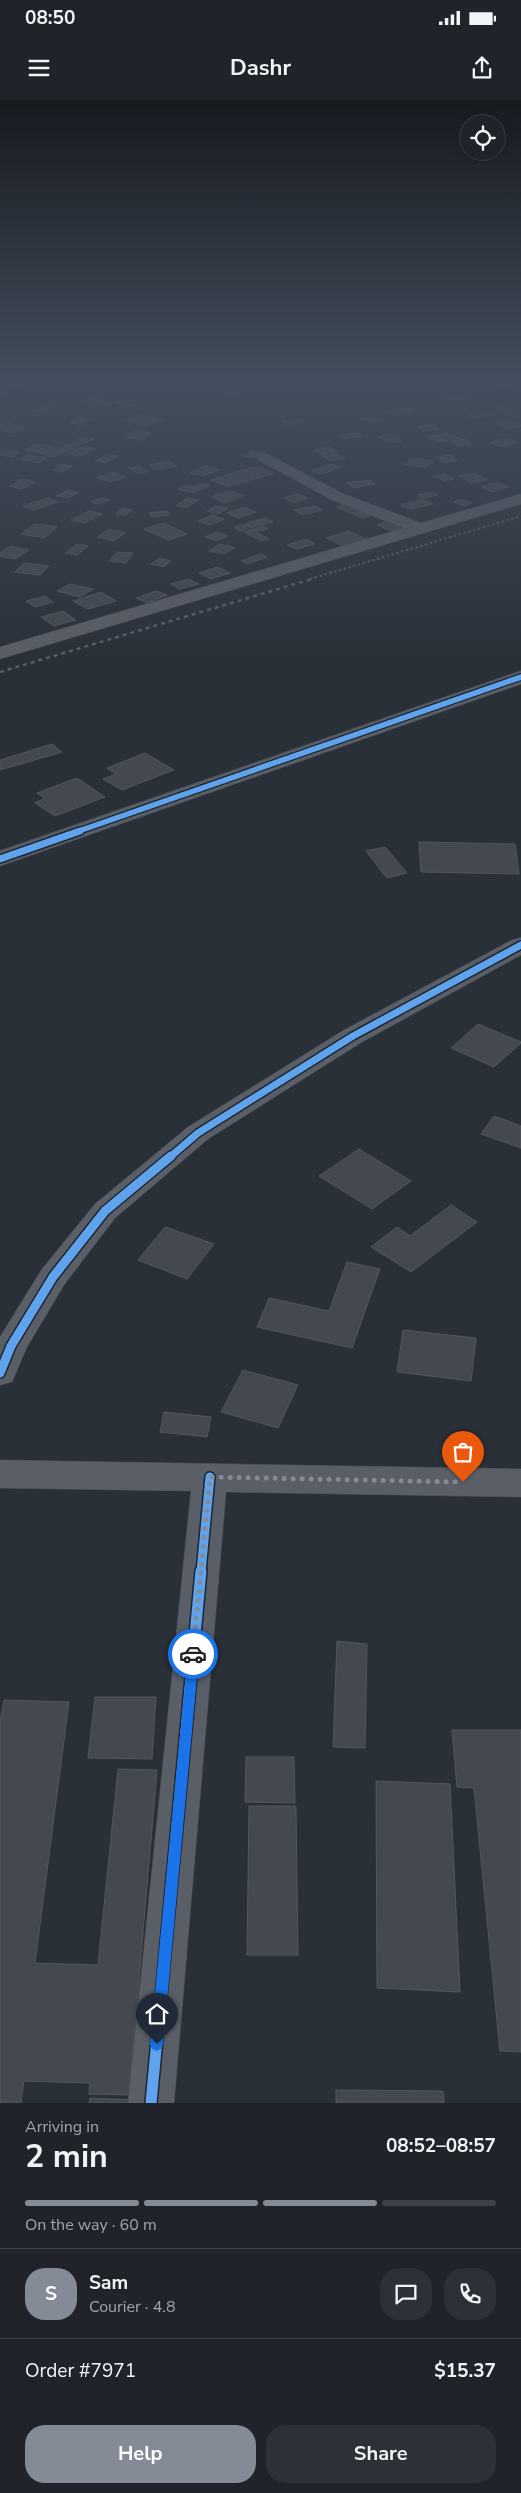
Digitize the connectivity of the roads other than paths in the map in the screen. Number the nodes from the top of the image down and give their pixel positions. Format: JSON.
{"nodes":[{"id":1,"x":295,"y":473,"type":"edge"},
{"id":2,"x":521,"y":498,"type":"edge"},
{"id":3,"x":420,"y":529,"type":"junction"},
{"id":4,"x":0,"y":632,"type":"edge"},
{"id":5,"x":23,"y":647,"type":"junction"},
{"id":6,"x":0,"y":653,"type":"edge"},
{"id":7,"x":521,"y":677,"type":"edge"},
{"id":8,"x":0,"y":860,"type":"edge"},
{"id":9,"x":514,"y":955,"type":"edge"},
{"id":10,"x":0,"y":1373,"type":"edge"},
{"id":11,"x":0,"y":1474,"type":"edge"},
{"id":12,"x":210,"y":1477,"type":"junction"},
{"id":13,"x":521,"y":1482,"type":"edge"},
{"id":14,"x":151,"y":2103,"type":"edge"}],
"edges":[{"from":1,"to":3,"type":"street"},
{"from":2,"to":3,"type":"street"},
{"from":3,"to":5,"type":"street"},
{"from":4,"to":5,"type":"street"},
{"from":5,"to":6,"type":"street"},
{"from":7,"to":8,"type":"street"},
{"from":9,"to":10,"type":"street"},
{"from":11,"to":12,"type":"street"},
{"from":12,"to":13,"type":"street"},
{"from":12,"to":14,"type":"street"}]}
